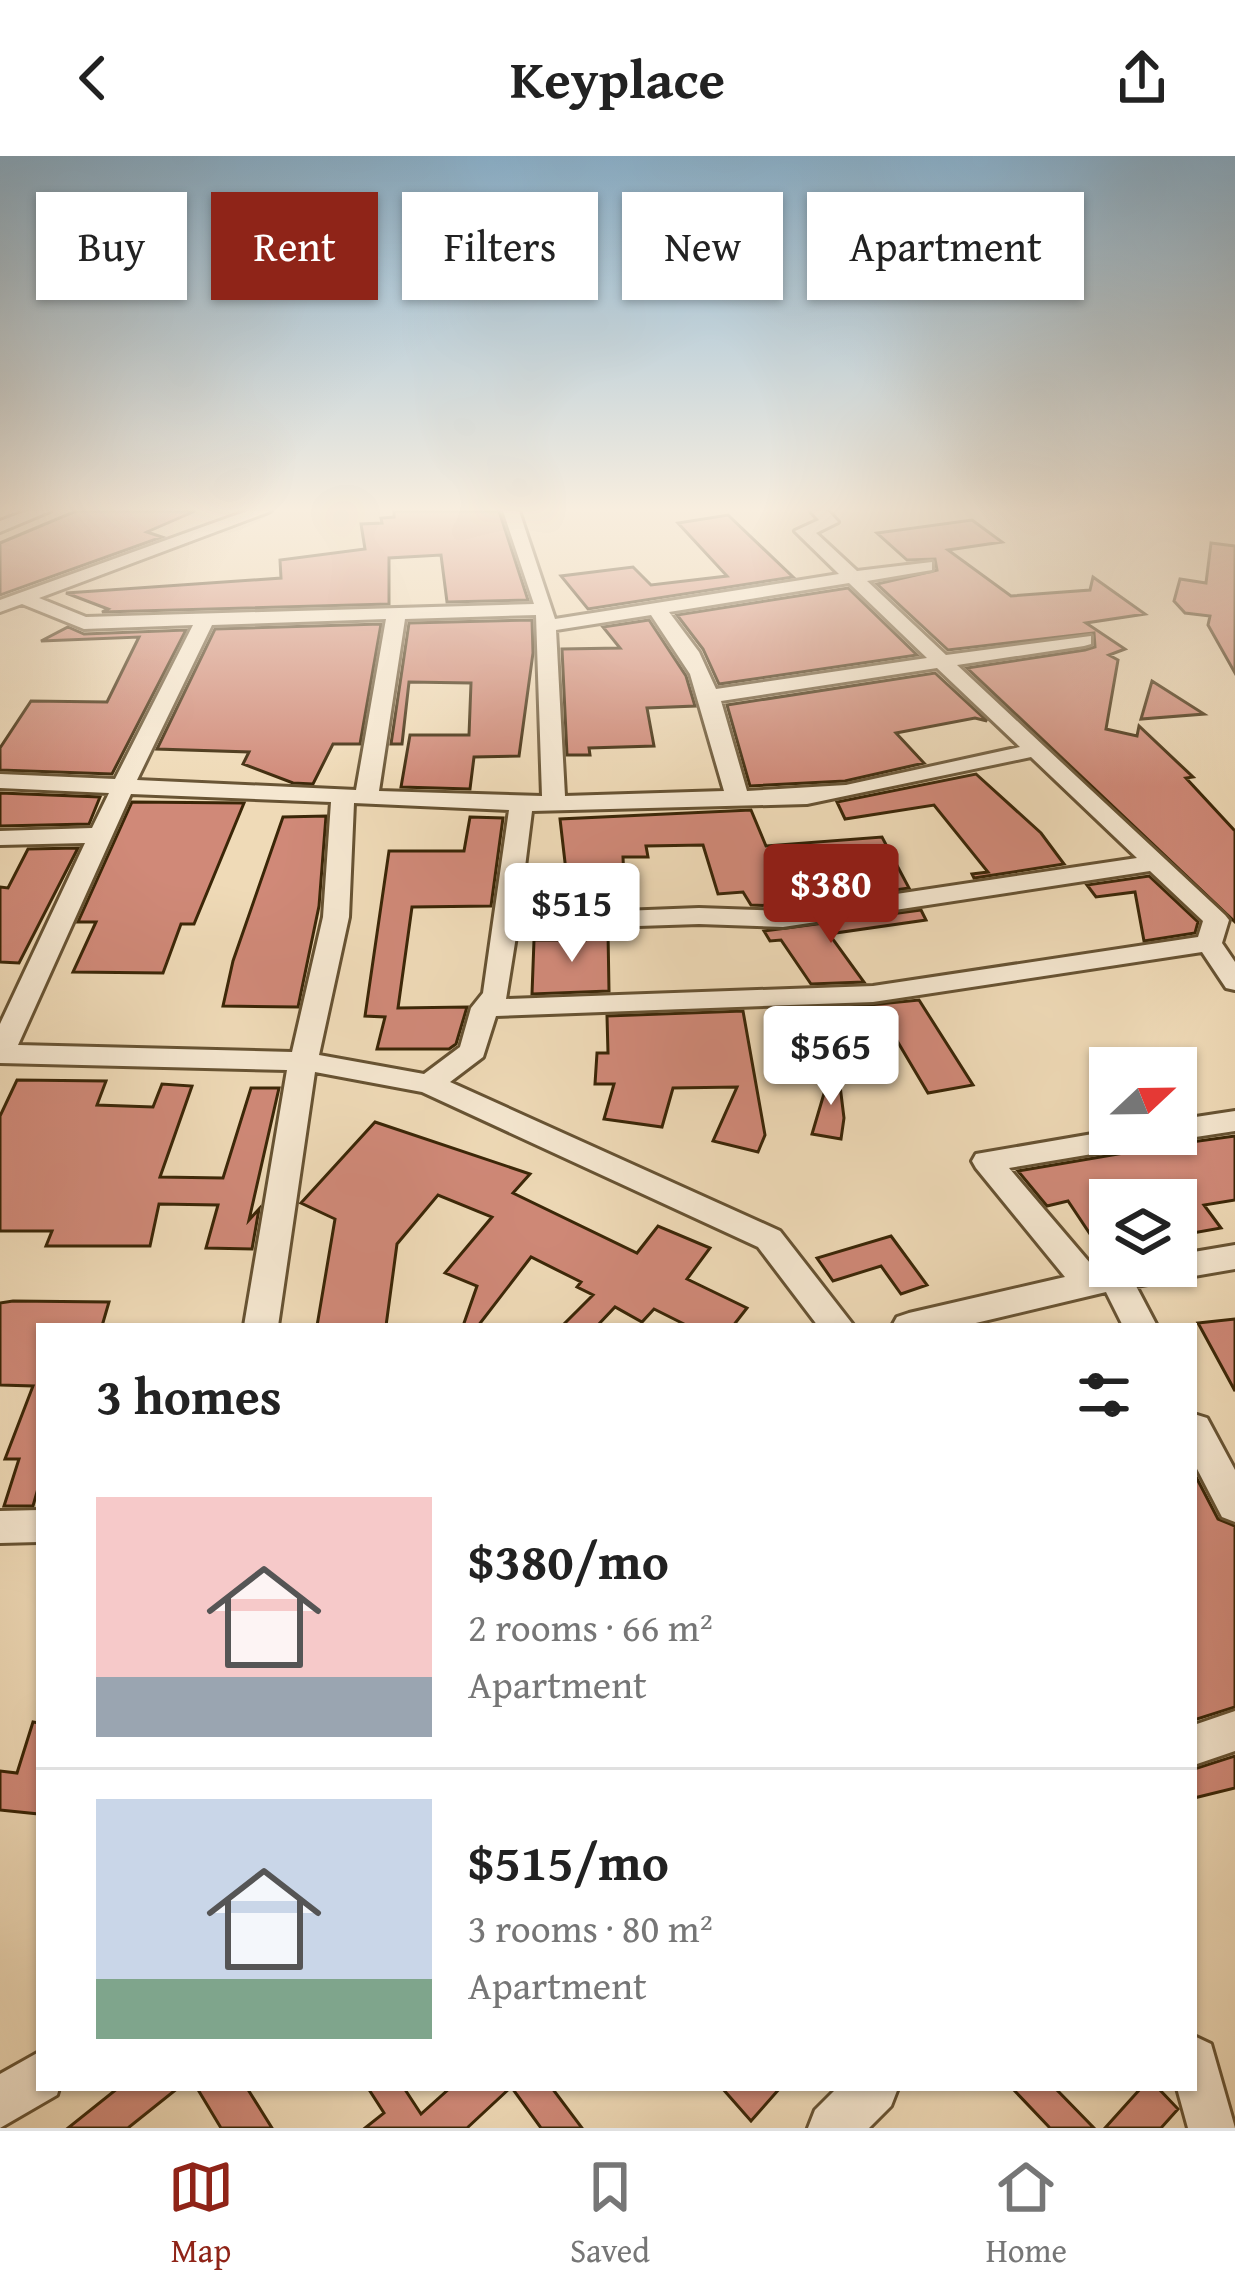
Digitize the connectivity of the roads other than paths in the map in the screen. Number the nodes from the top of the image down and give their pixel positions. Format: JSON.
{"nodes":[{"id":1,"x":35,"y":603,"type":"edge"},
{"id":2,"x":540,"y":603,"type":"edge"},
{"id":3,"x":705,"y":603,"type":"edge"},
{"id":4,"x":880,"y":603,"type":"edge"},
{"id":5,"x":658,"y":611,"type":"junction"},
{"id":6,"x":397,"y":613,"type":"junction"},
{"id":7,"x":544,"y":617,"type":"junction"},
{"id":8,"x":206,"y":618,"type":"junction"},
{"id":9,"x":1084,"y":640,"type":"dead end"},
{"id":10,"x":940,"y":660,"type":"junction"},
{"id":11,"x":710,"y":696,"type":"junction"},
{"id":12,"x":1035,"y":750,"type":"junction"},
{"id":13,"x":0,"y":781,"type":"edge"},
{"id":14,"x":122,"y":788,"type":"junction"},
{"id":15,"x":737,"y":797,"type":"junction"},
{"id":16,"x":355,"y":799,"type":"junction"},
{"id":17,"x":554,"y":803,"type":"junction"},
{"id":18,"x":520,"y":804,"type":"junction"},
{"id":19,"x":100,"y":835,"type":"junction"},
{"id":20,"x":0,"y":838,"type":"edge"},
{"id":21,"x":1155,"y":862,"type":"junction"},
{"id":22,"x":505,"y":923,"type":"junction"},
{"id":23,"x":1209,"y":943,"type":"junction"},
{"id":24,"x":1235,"y":982,"type":"edge"},
{"id":25,"x":485,"y":1008,"type":"junction"},
{"id":26,"x":0,"y":1054,"type":"edge"},
{"id":27,"x":303,"y":1061,"type":"junction"},
{"id":28,"x":429,"y":1084,"type":"junction"},
{"id":29,"x":1235,"y":1121,"type":"edge"},
{"id":30,"x":1197,"y":1127,"type":"edge"},
{"id":31,"x":1089,"y":1144,"type":"edge"},
{"id":32,"x":1235,"y":1257,"type":"edge"},
{"id":33,"x":1197,"y":1264,"type":"edge"},
{"id":34,"x":1089,"y":1267,"type":"edge"},
{"id":35,"x":1089,"y":1283,"type":"edge"},
{"id":36,"x":1108,"y":1287,"type":"edge"},
{"id":37,"x":261,"y":1323,"type":"edge"},
{"id":38,"x":835,"y":1323,"type":"edge"},
{"id":39,"x":922,"y":1323,"type":"edge"},
{"id":40,"x":1138,"y":1323,"type":"edge"},
{"id":41,"x":1197,"y":1434,"type":"edge"},
{"id":42,"x":1235,"y":1506,"type":"edge"},
{"id":43,"x":0,"y":1526,"type":"edge"},
{"id":44,"x":36,"y":1526,"type":"edge"},
{"id":45,"x":1235,"y":1731,"type":"edge"},
{"id":46,"x":1197,"y":1744,"type":"edge"},
{"id":47,"x":1197,"y":2072,"type":"edge"},
{"id":48,"x":36,"y":2079,"type":"edge"},
{"id":49,"x":870,"y":2091,"type":"edge"},
{"id":50,"x":0,"y":2104,"type":"edge"},
{"id":51,"x":833,"y":2128,"type":"edge"},
{"id":52,"x":1213,"y":2128,"type":"edge"}],
"edges":[{"from":1,"to":8,"type":"street"},
{"from":2,"to":7,"type":"street"},
{"from":3,"to":5,"type":"street"},
{"from":4,"to":10,"type":"street"},
{"from":5,"to":7,"type":"street"},
{"from":5,"to":11,"type":"street"},
{"from":6,"to":7,"type":"street"},
{"from":6,"to":8,"type":"street"},
{"from":6,"to":16,"type":"street"},
{"from":7,"to":17,"type":"street"},
{"from":8,"to":14,"type":"street"},
{"from":9,"to":10,"type":"street"},
{"from":10,"to":11,"type":"street"},
{"from":10,"to":12,"type":"street"},
{"from":11,"to":15,"type":"street"},
{"from":12,"to":15,"type":"street"},
{"from":12,"to":21,"type":"street"},
{"from":13,"to":14,"type":"street"},
{"from":14,"to":16,"type":"street"},
{"from":14,"to":19,"type":"street"},
{"from":15,"to":17,"type":"street"},
{"from":16,"to":18,"type":"street"},
{"from":16,"to":27,"type":"street"},
{"from":17,"to":18,"type":"street"},
{"from":18,"to":22,"type":"street"},
{"from":19,"to":20,"type":"street"},
{"from":19,"to":26,"type":"street"},
{"from":21,"to":22,"type":"street"},
{"from":21,"to":23,"type":"street"},
{"from":22,"to":25,"type":"street"},
{"from":23,"to":24,"type":"street"},
{"from":23,"to":25,"type":"street"},
{"from":25,"to":28,"type":"street"},
{"from":26,"to":27,"type":"street"},
{"from":27,"to":28,"type":"street"},
{"from":27,"to":37,"type":"street"},
{"from":28,"to":38,"type":"street"},
{"from":29,"to":30,"type":"street"},
{"from":31,"to":34,"type":"street"},
{"from":32,"to":33,"type":"street"},
{"from":35,"to":39,"type":"street"},
{"from":36,"to":40,"type":"street"},
{"from":41,"to":42,"type":"street"},
{"from":43,"to":44,"type":"street"},
{"from":45,"to":46,"type":"street"},
{"from":47,"to":52,"type":"street"},
{"from":48,"to":50,"type":"street"},
{"from":49,"to":51,"type":"street"}]}
